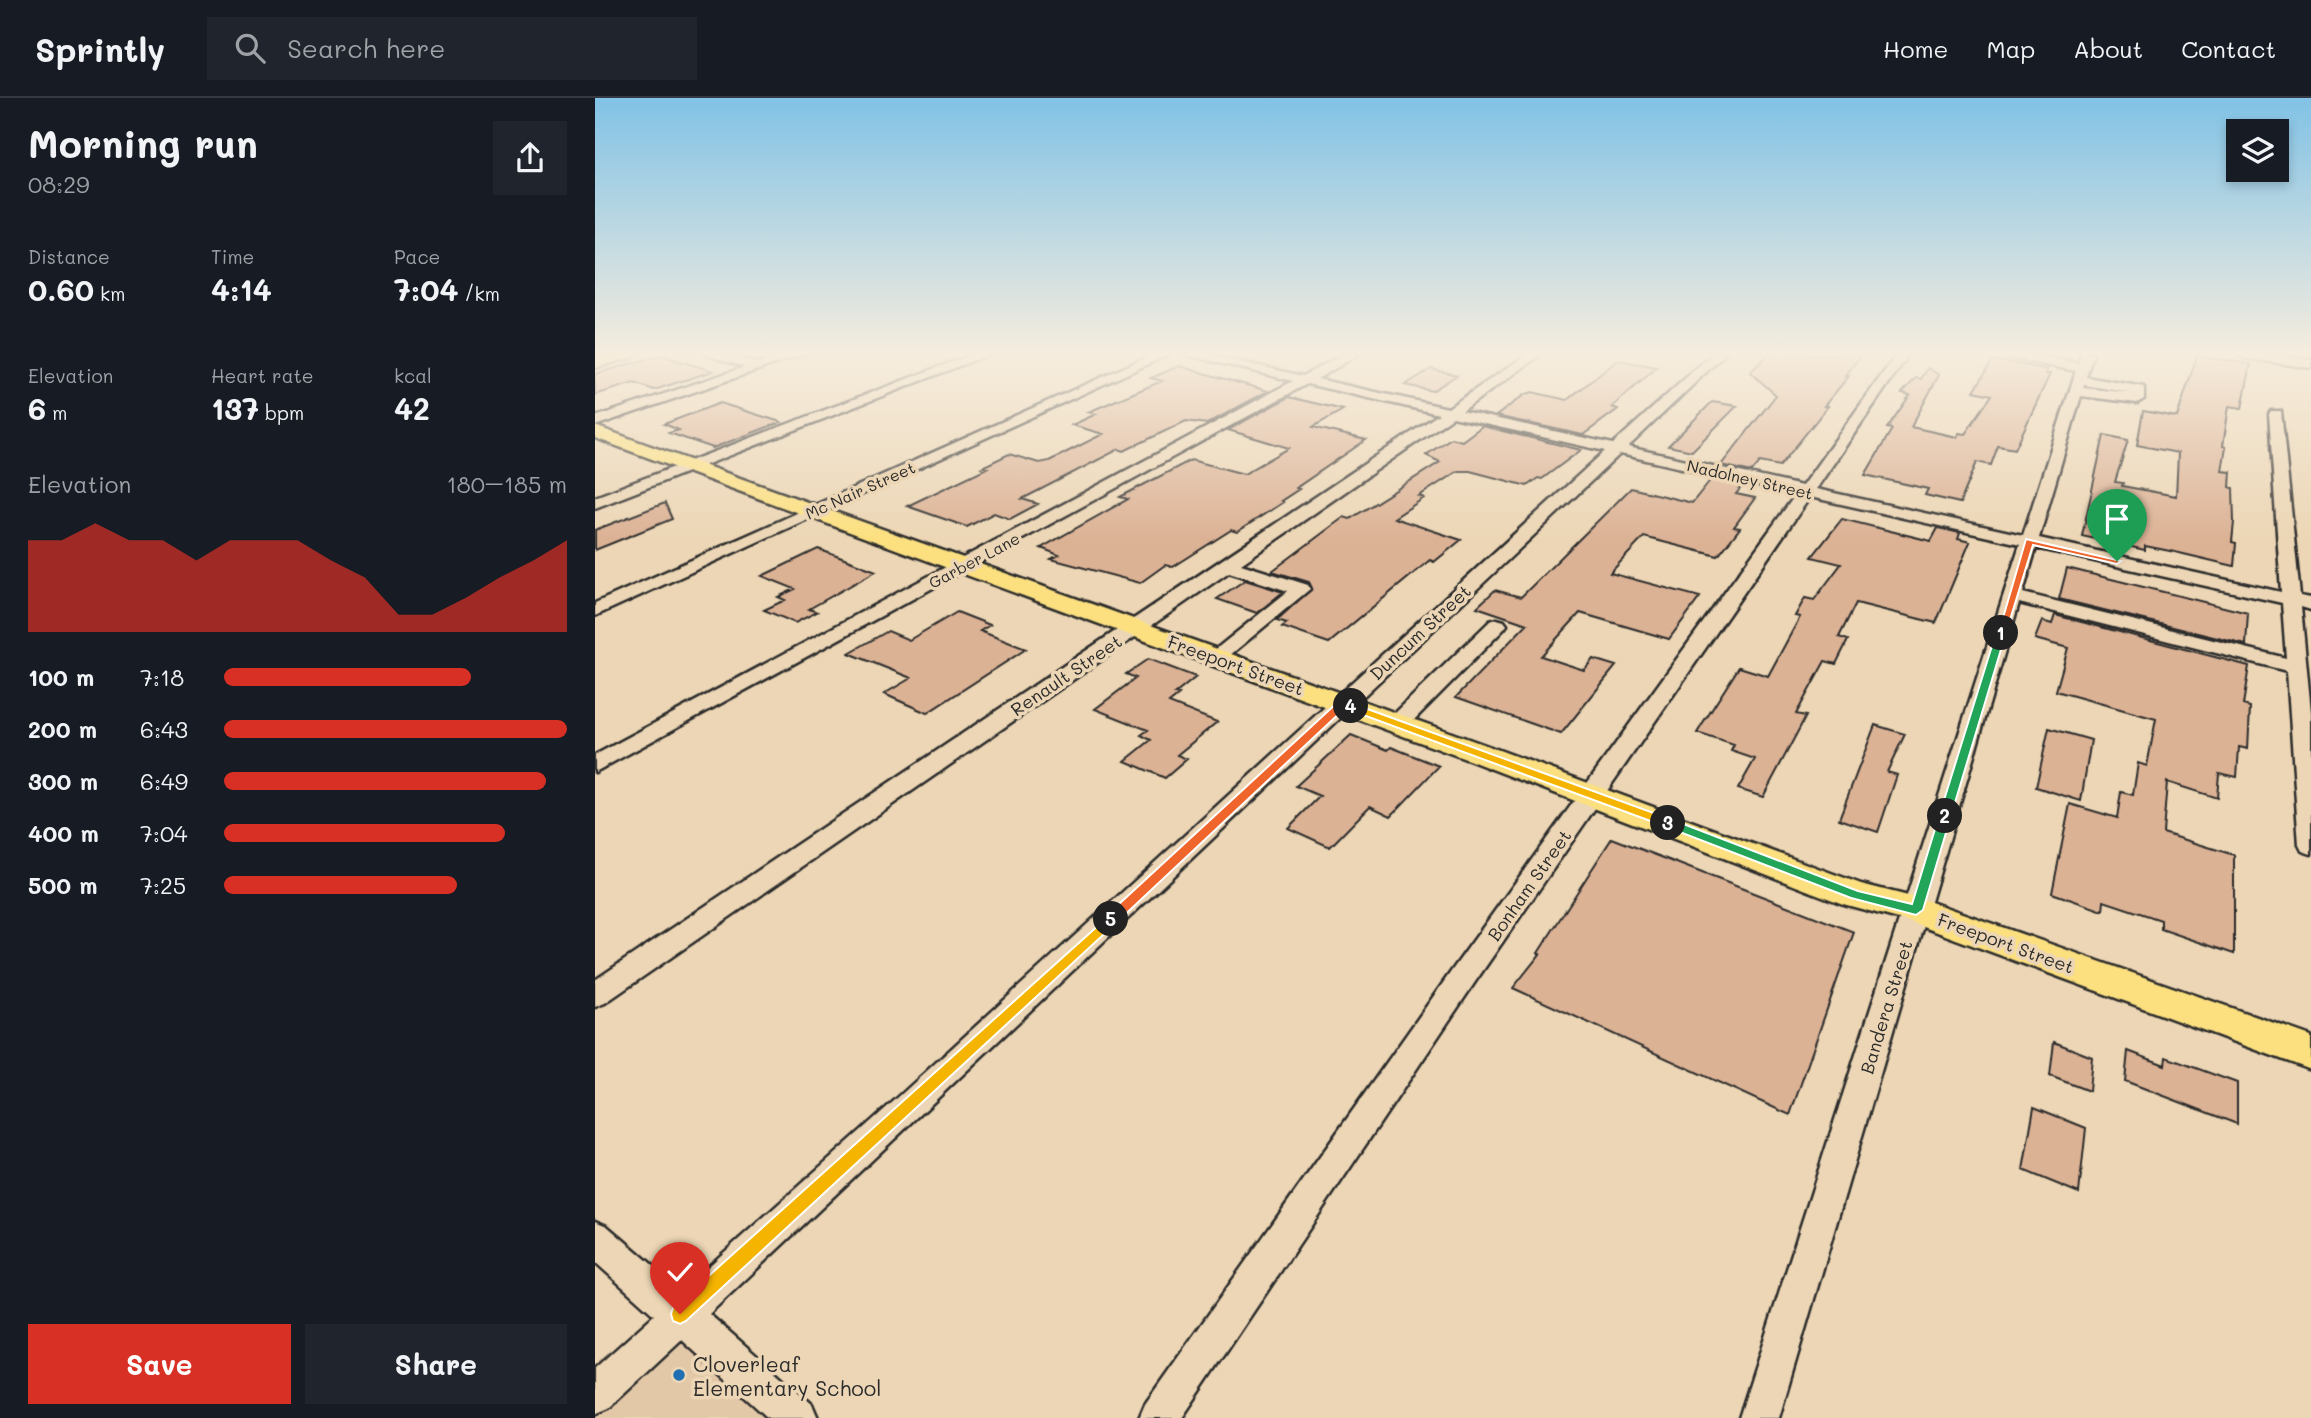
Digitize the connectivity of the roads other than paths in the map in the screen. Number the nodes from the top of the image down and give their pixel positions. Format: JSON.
{"nodes":[{"id":1,"x":614,"y":416,"type":"edge"},
{"id":2,"x":823,"y":416,"type":"edge"},
{"id":3,"x":1026,"y":416,"type":"edge"},
{"id":4,"x":1240,"y":416,"type":"edge"},
{"id":5,"x":1445,"y":416,"type":"edge"},
{"id":6,"x":1466,"y":416,"type":"edge"},
{"id":7,"x":1652,"y":416,"type":"edge"},
{"id":8,"x":1860,"y":416,"type":"edge"},
{"id":9,"x":2068,"y":416,"type":"edge"},
{"id":10,"x":2276,"y":416,"type":"edge"},
{"id":11,"x":595,"y":422,"type":"edge"},
{"id":12,"x":595,"y":432,"type":"edge"},
{"id":13,"x":1616,"y":449,"type":"junction"},
{"id":14,"x":690,"y":467,"type":"junction"},
{"id":15,"x":1806,"y":492,"type":"junction"},
{"id":16,"x":595,"y":503,"type":"edge"},
{"id":17,"x":813,"y":511,"type":"junction"},
{"id":18,"x":2029,"y":541,"type":"junction"},
{"id":19,"x":1227,"y":565,"type":"junction"},
{"id":20,"x":963,"y":566,"type":"junction"},
{"id":21,"x":2012,"y":596,"type":"junction"},
{"id":22,"x":2291,"y":600,"type":"junction"},
{"id":23,"x":2311,"y":604,"type":"edge"},
{"id":24,"x":595,"y":610,"type":"edge"},
{"id":25,"x":1497,"y":625,"type":"dead end"},
{"id":26,"x":1135,"y":628,"type":"junction"},
{"id":27,"x":1216,"y":657,"type":"junction"},
{"id":28,"x":2297,"y":667,"type":"junction"},
{"id":29,"x":1343,"y":704,"type":"junction"},
{"id":30,"x":1398,"y":723,"type":"junction"},
{"id":31,"x":595,"y":765,"type":"edge"},
{"id":32,"x":1593,"y":794,"type":"junction"},
{"id":33,"x":2311,"y":845,"type":"edge"},
{"id":34,"x":1916,"y":910,"type":"junction"},
{"id":35,"x":595,"y":995,"type":"edge"},
{"id":36,"x":2311,"y":1053,"type":"edge"},
{"id":37,"x":595,"y":1238,"type":"edge"},
{"id":38,"x":680,"y":1314,"type":"junction"},
{"id":39,"x":595,"y":1394,"type":"edge"},
{"id":40,"x":798,"y":1418,"type":"edge"},
{"id":41,"x":1160,"y":1418,"type":"edge"},
{"id":42,"x":1759,"y":1418,"type":"edge"}],
"edges":[{"from":1,"to":11,"type":"street"},
{"from":2,"to":14,"type":"street"},
{"from":3,"to":17,"type":"street","name":"Mc Nair Street"},
{"from":4,"to":20,"type":"street","name":"Garber Lane"},
{"from":5,"to":19,"type":"street","name":"Renault Street"},
{"from":6,"to":13,"type":"street","name":"Nadolney Street"},
{"from":7,"to":13,"type":"street","name":"Duncum Street"},
{"from":8,"to":15,"type":"street","name":"Bonham Street"},
{"from":9,"to":18,"type":"street","name":"Bandera Street"},
{"from":10,"to":22,"type":"street"},
{"from":12,"to":14,"type":"main road","name":"Freeport Street"},
{"from":13,"to":15,"type":"street","name":"Nadolney Street"},
{"from":13,"to":29,"type":"street","name":"Duncum Street"},
{"from":14,"to":16,"type":"street"},
{"from":14,"to":17,"type":"main road","name":"Freeport Street"},
{"from":15,"to":18,"type":"street","name":"Nadolney Street"},
{"from":15,"to":32,"type":"street","name":"Bonham Street"},
{"from":17,"to":20,"type":"main road","name":"Freeport Street"},
{"from":17,"to":24,"type":"street","name":"Mc Nair Street"},
{"from":18,"to":21,"type":"street","name":"Bandera Street"},
{"from":18,"to":22,"type":"street","name":"Nadolney Street"},
{"from":19,"to":26,"type":"street","name":"Renault Street"},
{"from":19,"to":27,"type":"street"},
{"from":20,"to":26,"type":"main road","name":"Freeport Street"},
{"from":20,"to":31,"type":"street","name":"Garber Lane"},
{"from":21,"to":28,"type":"street"},
{"from":21,"to":34,"type":"street","name":"Bandera Street"},
{"from":22,"to":23,"type":"street","name":"Nadolney Street"},
{"from":22,"to":28,"type":"street"},
{"from":25,"to":30,"type":"street"},
{"from":26,"to":27,"type":"main road","name":"Freeport Street"},
{"from":26,"to":35,"type":"street","name":"Renault Street"},
{"from":27,"to":29,"type":"main road","name":"Freeport Street"},
{"from":28,"to":33,"type":"street"},
{"from":29,"to":30,"type":"main road","name":"Freeport Street"},
{"from":29,"to":38,"type":"street","name":"Duncum Street"},
{"from":30,"to":32,"type":"main road","name":"Freeport Street"},
{"from":32,"to":34,"type":"main road","name":"Freeport Street"},
{"from":32,"to":41,"type":"street","name":"Bonham Street"},
{"from":34,"to":36,"type":"main road","name":"Freeport Street"},
{"from":34,"to":42,"type":"street","name":"Bandera Street"},
{"from":37,"to":38,"type":"street"},
{"from":38,"to":39,"type":"street","name":"Duncum Street"},
{"from":38,"to":40,"type":"street"}]}
